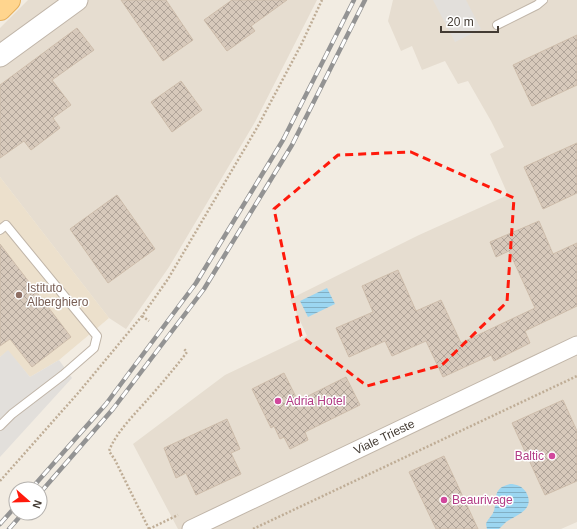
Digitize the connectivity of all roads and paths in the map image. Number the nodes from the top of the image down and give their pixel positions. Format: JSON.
{"nodes":[{"id":1,"x":9,"y":0,"type":"edge"},
{"id":2,"x":77,"y":0,"type":"edge"},
{"id":3,"x":322,"y":0,"type":"edge"},
{"id":4,"x":543,"y":0,"type":"edge"},
{"id":5,"x":0,"y":9,"type":"edge"},
{"id":6,"x":497,"y":25,"type":"dead end"},
{"id":7,"x":0,"y":56,"type":"edge"},
{"id":8,"x":0,"y":230,"type":"edge"},
{"id":9,"x":142,"y":316,"type":"junction"},
{"id":10,"x":149,"y":321,"type":"dead end"},
{"id":11,"x":577,"y":345,"type":"edge"},
{"id":12,"x":183,"y":348,"type":"dead end"},
{"id":13,"x":577,"y":376,"type":"edge"},
{"id":14,"x":0,"y":426,"type":"edge"},
{"id":15,"x":0,"y":481,"type":"edge"},
{"id":16,"x":148,"y":529,"type":"edge"},
{"id":17,"x":191,"y":529,"type":"edge"},
{"id":18,"x":253,"y":529,"type":"edge"}],
"edges":[{"from":1,"to":5,"type":"main road"},
{"from":2,"to":7,"type":"street"},
{"from":3,"to":9,"type":"path"},
{"from":4,"to":6,"type":"lane"},
{"from":8,"to":14,"type":"lane"},
{"from":9,"to":10,"type":"path"},
{"from":9,"to":15,"type":"path"},
{"from":11,"to":17,"type":"street","name":"Viale Trieste"},
{"from":12,"to":16,"type":"path"},
{"from":13,"to":18,"type":"path"}]}
